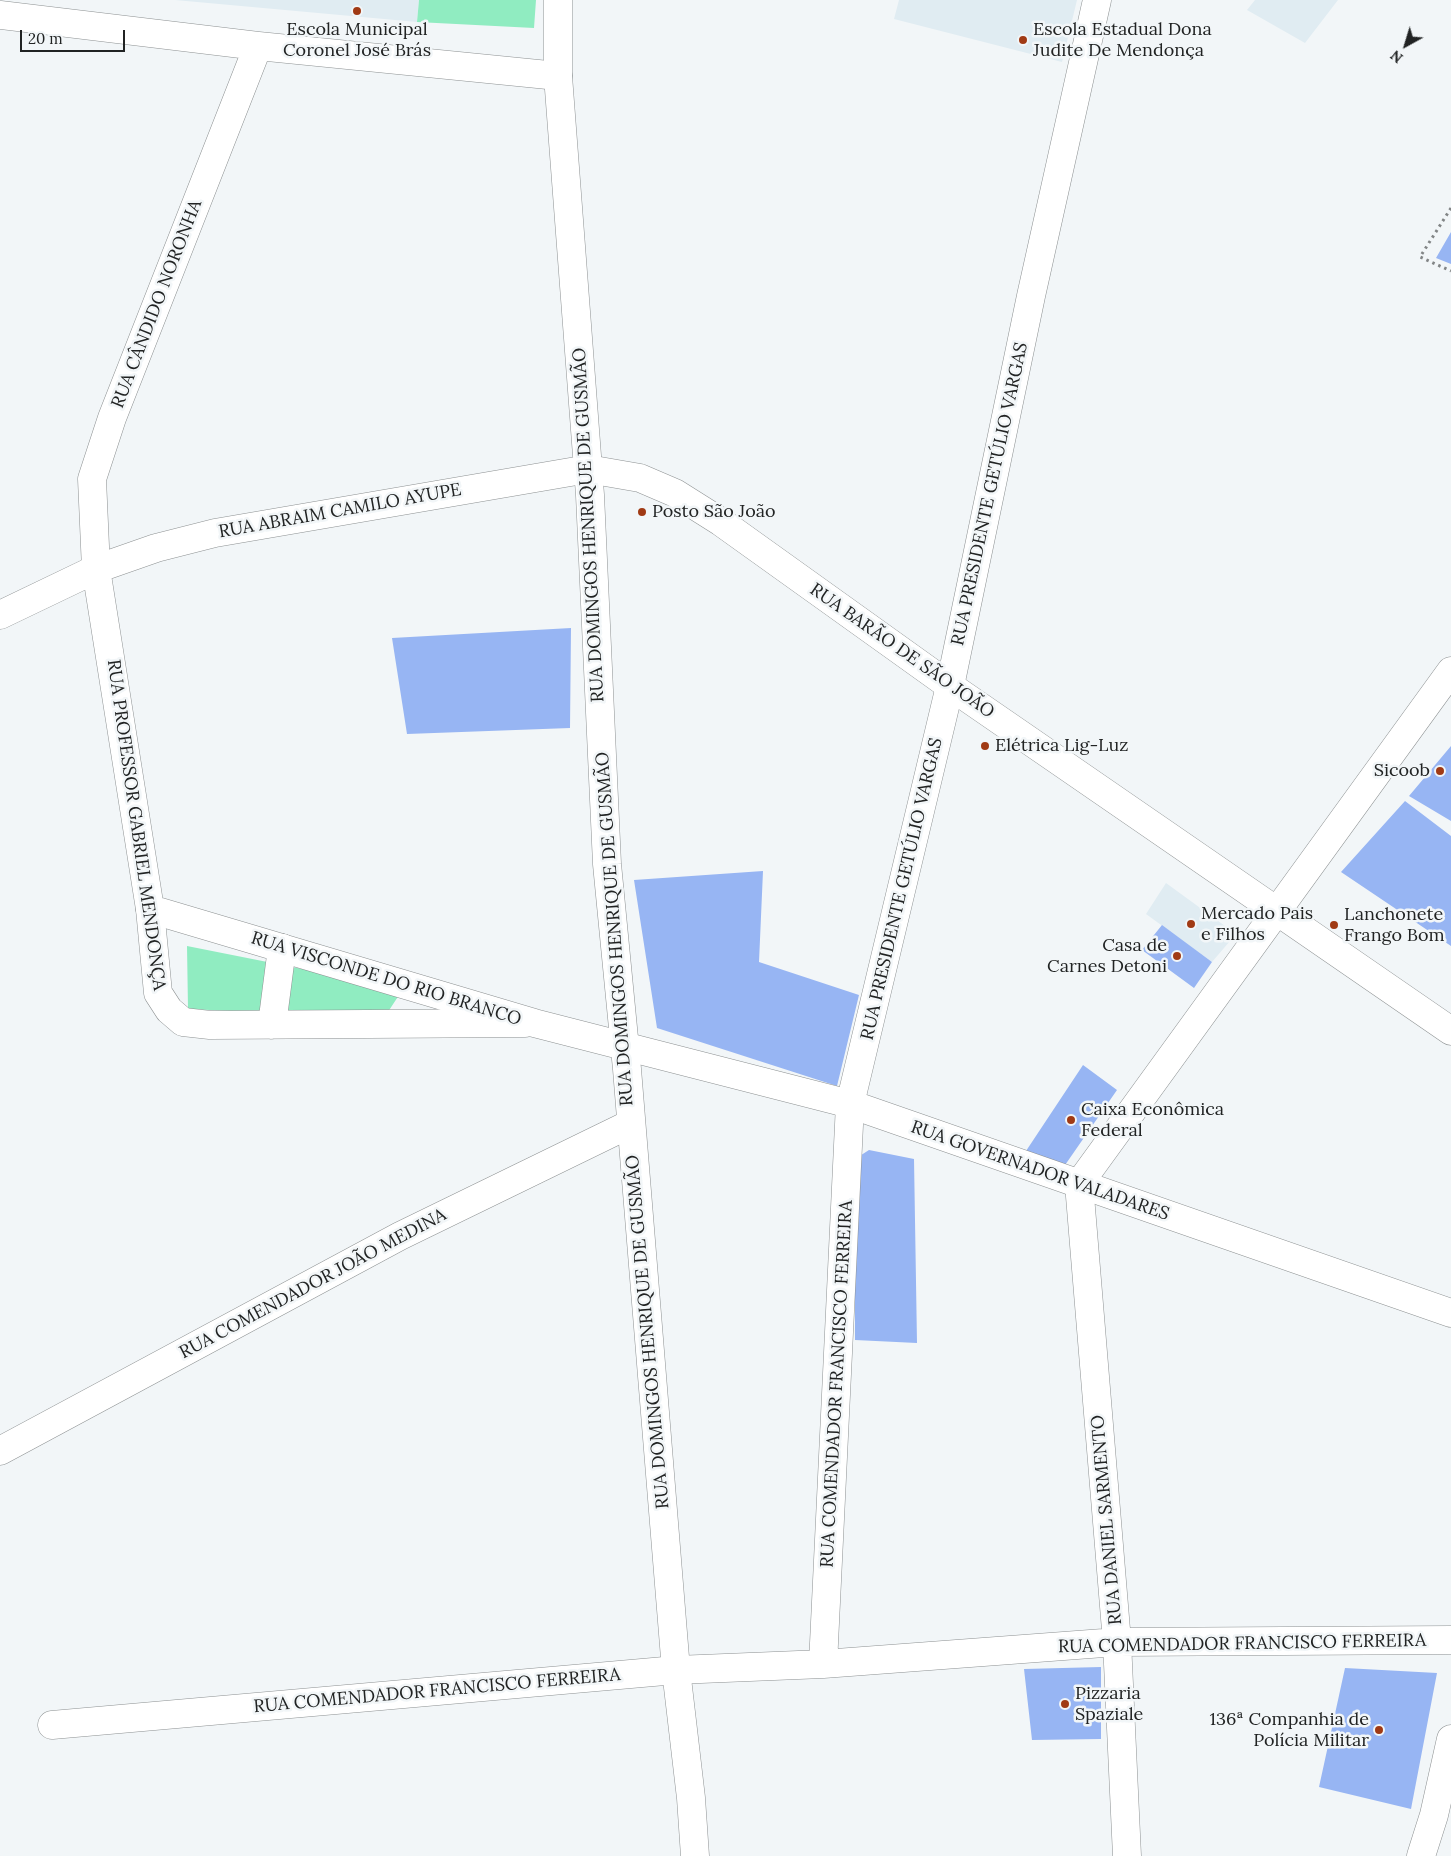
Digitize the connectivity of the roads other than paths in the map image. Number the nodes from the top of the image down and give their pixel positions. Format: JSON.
{"nodes":[{"id":1,"x":558,"y":0,"type":"edge"},
{"id":2,"x":1097,"y":0,"type":"edge"},
{"id":3,"x":0,"y":15,"type":"edge"},
{"id":4,"x":258,"y":46,"type":"junction"},
{"id":5,"x":558,"y":76,"type":"junction"},
{"id":6,"x":588,"y":469,"type":"junction"},
{"id":7,"x":96,"y":569,"type":"junction"},
{"id":8,"x":0,"y":615,"type":"edge"},
{"id":9,"x":1451,"y":671,"type":"edge"},
{"id":10,"x":950,"y":686,"type":"junction"},
{"id":11,"x":150,"y":909,"type":"junction"},
{"id":12,"x":1277,"y":911,"type":"junction"},
{"id":13,"x":282,"y":948,"type":"junction"},
{"id":14,"x":534,"y":1023,"type":"junction"},
{"id":15,"x":272,"y":1025,"type":"junction"},
{"id":16,"x":1451,"y":1031,"type":"edge"},
{"id":17,"x":623,"y":1045,"type":"junction"},
{"id":18,"x":850,"y":1104,"type":"junction"},
{"id":19,"x":630,"y":1124,"type":"junction"},
{"id":20,"x":1079,"y":1184,"type":"junction"},
{"id":21,"x":1451,"y":1313,"type":"edge"},
{"id":22,"x":0,"y":1452,"type":"edge"},
{"id":23,"x":1451,"y":1640,"type":"edge"},
{"id":24,"x":1117,"y":1642,"type":"junction"},
{"id":25,"x":823,"y":1664,"type":"junction"},
{"id":26,"x":676,"y":1670,"type":"junction"},
{"id":27,"x":52,"y":1725,"type":"dead end"},
{"id":28,"x":1451,"y":1738,"type":"edge"},
{"id":29,"x":694,"y":1856,"type":"edge"},
{"id":30,"x":1127,"y":1856,"type":"edge"},
{"id":31,"x":1421,"y":1856,"type":"edge"}],
"edges":[{"from":1,"to":5,"type":"street","name":"RUA DOMINGOS HENRIQUE DE GUSMÃO"},
{"from":2,"to":10,"type":"street","name":"RUA PRESIDENTE GETÚLIO VARGAS"},
{"from":3,"to":4,"type":"street"},
{"from":4,"to":5,"type":"street"},
{"from":4,"to":7,"type":"street","name":"RUA CÂNDIDO NORONHA"},
{"from":5,"to":6,"type":"street","name":"RUA DOMINGOS HENRIQUE DE GUSMÃO"},
{"from":6,"to":7,"type":"street","name":"RUA ABRAIM CAMILO AYUPE"},
{"from":6,"to":10,"type":"street","name":"RUA BARÃO DE SÃO JOÃO"},
{"from":6,"to":17,"type":"street","name":"RUA DOMINGOS HENRIQUE DE GUSMÃO"},
{"from":7,"to":8,"type":"street","name":"RUA ABRAIM CAMILO AYUPE"},
{"from":7,"to":11,"type":"street","name":"RUA PROFESSOR GABRIEL MENDONÇA"},
{"from":9,"to":12,"type":"street"},
{"from":10,"to":12,"type":"street","name":"RUA BARÃO DE SÃO JOÃO"},
{"from":10,"to":18,"type":"street","name":"RUA PRESIDENTE GETÚLIO VARGAS"},
{"from":11,"to":13,"type":"street","name":"RUA VISCONDE DO RIO BRANCO"},
{"from":11,"to":15,"type":"street","name":"RUA PROFESSOR GABRIEL MENDONÇA"},
{"from":12,"to":16,"type":"street","name":"RUA BARÃO DE SÃO JOÃO"},
{"from":12,"to":20,"type":"street"},
{"from":13,"to":14,"type":"street","name":"RUA VISCONDE DO RIO BRANCO"},
{"from":13,"to":15,"type":"street"},
{"from":14,"to":15,"type":"street","name":"RUA PROFESSOR GABRIEL MENDONÇA"},
{"from":14,"to":17,"type":"street","name":"RUA VISCONDE DO RIO BRANCO"},
{"from":17,"to":18,"type":"street","name":"RUA GOVERNADOR VALADARES"},
{"from":17,"to":19,"type":"street","name":"RUA DOMINGOS HENRIQUE DE GUSMÃO"},
{"from":18,"to":20,"type":"street","name":"RUA GOVERNADOR VALADARES"},
{"from":18,"to":25,"type":"street","name":"RUA COMENDADOR FRANCISCO FERREIRA"},
{"from":19,"to":22,"type":"street","name":"RUA COMENDADOR JOÃO MEDINA"},
{"from":19,"to":26,"type":"street","name":"RUA DOMINGOS HENRIQUE DE GUSMÃO"},
{"from":20,"to":21,"type":"street","name":"RUA GOVERNADOR VALADARES"},
{"from":20,"to":24,"type":"street","name":"RUA DANIEL SARMENTO"},
{"from":23,"to":24,"type":"street","name":"RUA COMENDADOR FRANCISCO FERREIRA"},
{"from":24,"to":25,"type":"street","name":"RUA COMENDADOR FRANCISCO FERREIRA"},
{"from":24,"to":30,"type":"street","name":"RUA DANIEL SARMENTO"},
{"from":25,"to":26,"type":"street","name":"RUA COMENDADOR FRANCISCO FERREIRA"},
{"from":26,"to":27,"type":"street","name":"RUA COMENDADOR FRANCISCO FERREIRA"},
{"from":26,"to":29,"type":"street","name":"RUA DOMINGOS HENRIQUE DE GUSMÃO"},
{"from":28,"to":31,"type":"street"}]}
